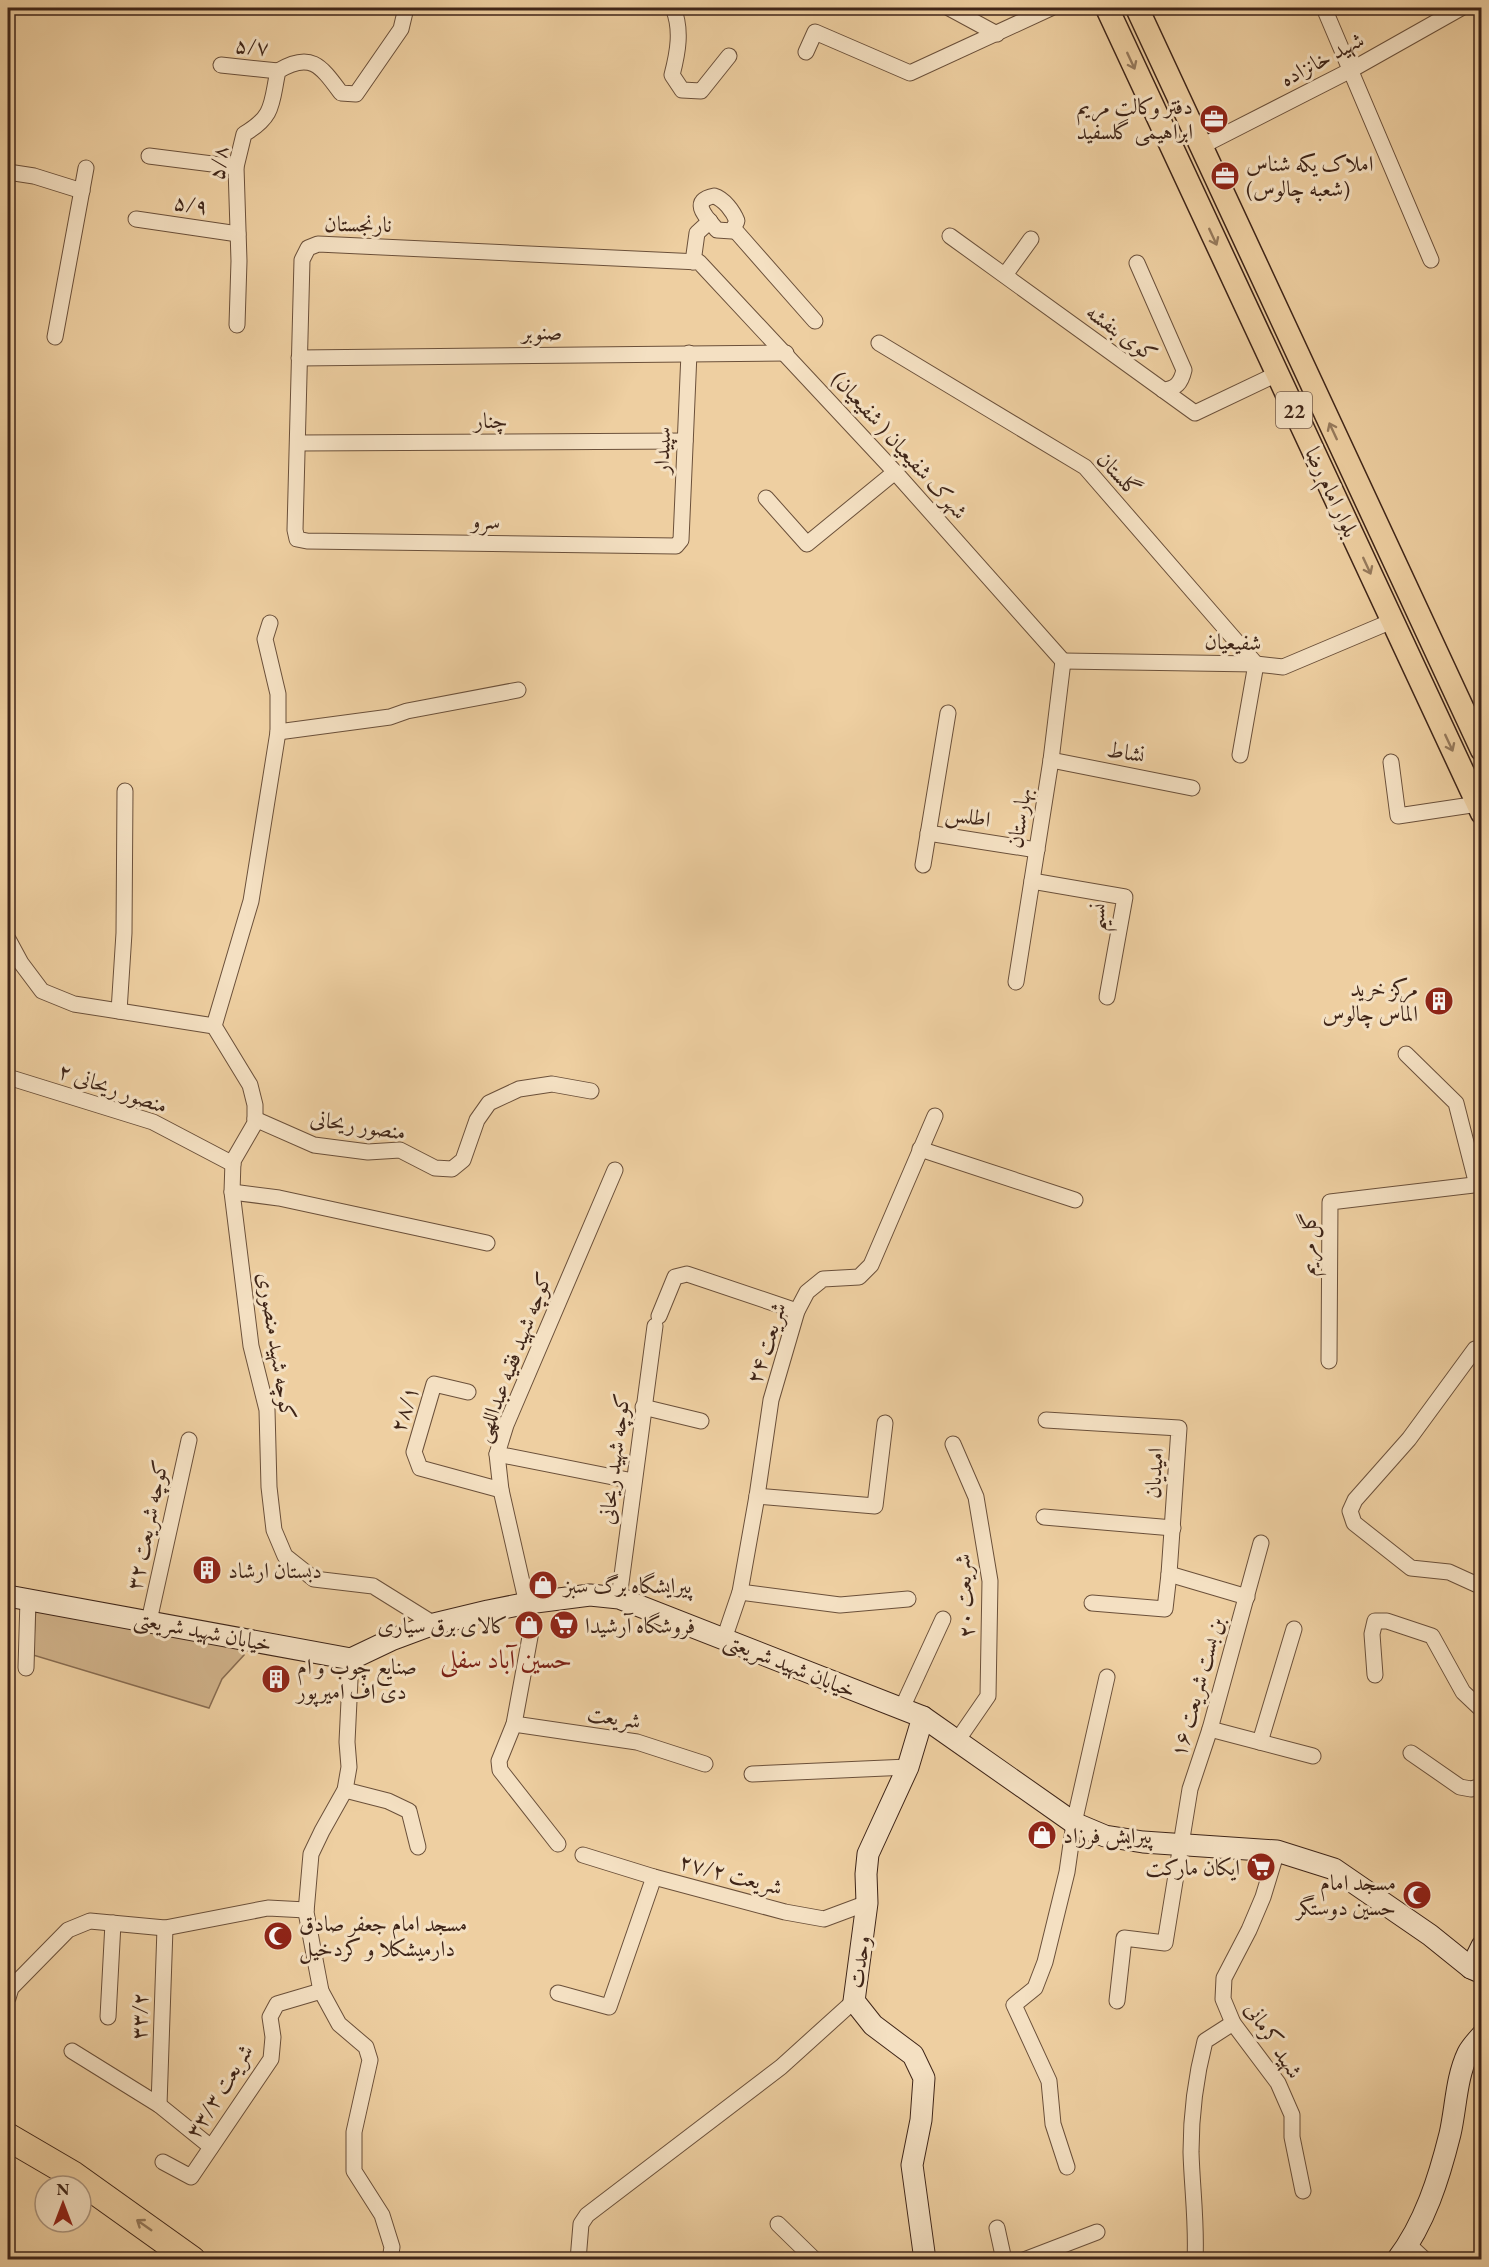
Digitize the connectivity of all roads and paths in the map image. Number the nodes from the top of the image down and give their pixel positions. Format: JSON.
{"nodes":[{"id":1,"x":406,"y":8,"type":"edge"},
{"id":2,"x":673,"y":8,"type":"edge"},
{"id":3,"x":949,"y":8,"type":"edge"},
{"id":4,"x":1052,"y":8,"type":"edge"},
{"id":5,"x":1107,"y":8,"type":"edge"},
{"id":6,"x":1137,"y":8,"type":"edge"},
{"id":7,"x":1324,"y":8,"type":"edge"},
{"id":8,"x":1461,"y":8,"type":"edge"},
{"id":9,"x":997,"y":34,"type":"junction"},
{"id":10,"x":806,"y":52,"type":"dead end"},
{"id":11,"x":729,"y":56,"type":"dead end"},
{"id":12,"x":221,"y":65,"type":"dead end"},
{"id":13,"x":1351,"y":70,"type":"junction"},
{"id":14,"x":278,"y":71,"type":"junction"},
{"id":15,"x":1202,"y":146,"type":"junction"},
{"id":16,"x":148,"y":156,"type":"dead end"},
{"id":17,"x":236,"y":167,"type":"junction"},
{"id":18,"x":86,"y":168,"type":"dead end"},
{"id":19,"x":8,"y":172,"type":"edge"},
{"id":20,"x":82,"y":191,"type":"junction"},
{"id":21,"x":136,"y":219,"type":"dead end"},
{"id":22,"x":710,"y":221,"type":"junction"},
{"id":23,"x":734,"y":229,"type":"junction"},
{"id":24,"x":238,"y":234,"type":"junction"},
{"id":25,"x":950,"y":236,"type":"dead end"},
{"id":26,"x":1030,"y":239,"type":"dead end"},
{"id":27,"x":1431,"y":260,"type":"dead end"},
{"id":28,"x":696,"y":262,"type":"junction"},
{"id":29,"x":1137,"y":263,"type":"dead end"},
{"id":30,"x":1005,"y":275,"type":"junction"},
{"id":31,"x":815,"y":321,"type":"dead end"},
{"id":32,"x":237,"y":325,"type":"dead end"},
{"id":33,"x":55,"y":337,"type":"dead end"},
{"id":34,"x":879,"y":343,"type":"dead end"},
{"id":35,"x":786,"y":352,"type":"junction"},
{"id":36,"x":689,"y":353,"type":"junction"},
{"id":37,"x":299,"y":358,"type":"junction"},
{"id":38,"x":1276,"y":374,"type":"junction"},
{"id":39,"x":1162,"y":390,"type":"junction"},
{"id":40,"x":685,"y":441,"type":"junction"},
{"id":41,"x":297,"y":443,"type":"junction"},
{"id":42,"x":1350,"y":469,"type":"junction"},
{"id":43,"x":895,"y":472,"type":"junction"},
{"id":44,"x":1326,"y":480,"type":"junction"},
{"id":45,"x":766,"y":498,"type":"dead end"},
{"id":46,"x":297,"y":539,"type":"joint"},
{"id":47,"x":676,"y":546,"type":"joint"},
{"id":48,"x":1392,"y":621,"type":"junction"},
{"id":49,"x":270,"y":623,"type":"dead end"},
{"id":50,"x":1429,"y":637,"type":"junction"},
{"id":51,"x":1406,"y":648,"type":"junction"},
{"id":52,"x":1063,"y":661,"type":"junction"},
{"id":53,"x":1256,"y":664,"type":"junction"},
{"id":54,"x":518,"y":690,"type":"dead end"},
{"id":55,"x":948,"y":713,"type":"dead end"},
{"id":56,"x":278,"y":732,"type":"junction"},
{"id":57,"x":1481,"y":747,"type":"edge"},
{"id":58,"x":1240,"y":755,"type":"dead end"},
{"id":59,"x":1051,"y":760,"type":"junction"},
{"id":60,"x":1391,"y":762,"type":"dead end"},
{"id":61,"x":1192,"y":788,"type":"dead end"},
{"id":62,"x":125,"y":792,"type":"dead end"},
{"id":63,"x":1480,"y":809,"type":"edge"},
{"id":64,"x":928,"y":833,"type":"junction"},
{"id":65,"x":1037,"y":850,"type":"junction"},
{"id":66,"x":923,"y":865,"type":"dead end"},
{"id":67,"x":1032,"y":881,"type":"junction"},
{"id":68,"x":8,"y":939,"type":"edge"},
{"id":69,"x":1016,"y":982,"type":"dead end"},
{"id":70,"x":1107,"y":997,"type":"dead end"},
{"id":71,"x":119,"y":1011,"type":"junction"},
{"id":72,"x":214,"y":1026,"type":"junction"},
{"id":73,"x":1406,"y":1054,"type":"dead end"},
{"id":74,"x":8,"y":1077,"type":"edge"},
{"id":75,"x":591,"y":1091,"type":"dead end"},
{"id":76,"x":934,"y":1116,"type":"dead end"},
{"id":77,"x":255,"y":1119,"type":"junction"},
{"id":78,"x":920,"y":1149,"type":"junction"},
{"id":79,"x":233,"y":1164,"type":"junction"},
{"id":80,"x":615,"y":1170,"type":"dead end"},
{"id":81,"x":1479,"y":1185,"type":"edge"},
{"id":82,"x":232,"y":1192,"type":"junction"},
{"id":83,"x":1076,"y":1200,"type":"dead end"},
{"id":84,"x":487,"y":1243,"type":"dead end"},
{"id":85,"x":797,"y":1311,"type":"junction"},
{"id":86,"x":1482,"y":1360,"type":"edge"},
{"id":87,"x":1329,"y":1361,"type":"dead end"},
{"id":88,"x":468,"y":1392,"type":"dead end"},
{"id":89,"x":643,"y":1407,"type":"junction"},
{"id":90,"x":1046,"y":1420,"type":"dead end"},
{"id":91,"x":701,"y":1421,"type":"dead end"},
{"id":92,"x":885,"y":1423,"type":"dead end"},
{"id":93,"x":189,"y":1440,"type":"dead end"},
{"id":94,"x":952,"y":1444,"type":"dead end"},
{"id":95,"x":497,"y":1454,"type":"junction"},
{"id":96,"x":633,"y":1481,"type":"junction"},
{"id":97,"x":501,"y":1490,"type":"junction"},
{"id":98,"x":757,"y":1496,"type":"junction"},
{"id":99,"x":1044,"y":1517,"type":"dead end"},
{"id":100,"x":1173,"y":1528,"type":"junction"},
{"id":101,"x":1261,"y":1543,"type":"dead end"},
{"id":102,"x":1169,"y":1574,"type":"junction"},
{"id":103,"x":1482,"y":1587,"type":"edge"},
{"id":104,"x":740,"y":1592,"type":"junction"},
{"id":105,"x":1247,"y":1597,"type":"junction"},
{"id":106,"x":18,"y":1598,"type":"edge"},
{"id":107,"x":619,"y":1598,"type":"junction"},
{"id":108,"x":908,"y":1599,"type":"dead end"},
{"id":109,"x":528,"y":1603,"type":"junction"},
{"id":110,"x":1092,"y":1604,"type":"dead end"},
{"id":111,"x":943,"y":1619,"type":"dead end"},
{"id":112,"x":149,"y":1621,"type":"junction"},
{"id":113,"x":434,"y":1624,"type":"junction"},
{"id":114,"x":1294,"y":1629,"type":"dead end"},
{"id":115,"x":724,"y":1639,"type":"junction"},
{"id":116,"x":351,"y":1659,"type":"junction"},
{"id":117,"x":26,"y":1668,"type":"dead end"},
{"id":118,"x":1375,"y":1676,"type":"dead end"},
{"id":119,"x":1107,"y":1677,"type":"dead end"},
{"id":120,"x":902,"y":1708,"type":"junction"},
{"id":121,"x":1482,"y":1710,"type":"edge"},
{"id":122,"x":923,"y":1717,"type":"junction"},
{"id":123,"x":514,"y":1724,"type":"junction"},
{"id":124,"x":1210,"y":1729,"type":"junction"},
{"id":125,"x":957,"y":1741,"type":"junction"},
{"id":126,"x":1260,"y":1742,"type":"junction"},
{"id":127,"x":1412,"y":1753,"type":"dead end"},
{"id":128,"x":1313,"y":1756,"type":"dead end"},
{"id":129,"x":705,"y":1764,"type":"dead end"},
{"id":130,"x":908,"y":1767,"type":"junction"},
{"id":131,"x":752,"y":1774,"type":"dead end"},
{"id":132,"x":1482,"y":1786,"type":"edge"},
{"id":133,"x":345,"y":1791,"type":"junction"},
{"id":134,"x":1074,"y":1823,"type":"junction"},
{"id":135,"x":558,"y":1844,"type":"dead end"},
{"id":136,"x":1182,"y":1844,"type":"junction"},
{"id":137,"x":418,"y":1847,"type":"dead end"},
{"id":138,"x":1277,"y":1851,"type":"junction"},
{"id":139,"x":583,"y":1855,"type":"dead end"},
{"id":140,"x":654,"y":1877,"type":"junction"},
{"id":141,"x":867,"y":1903,"type":"junction"},
{"id":142,"x":306,"y":1910,"type":"junction"},
{"id":143,"x":113,"y":1923,"type":"junction"},
{"id":144,"x":165,"y":1928,"type":"junction"},
{"id":145,"x":1482,"y":1946,"type":"edge"},
{"id":146,"x":1476,"y":1971,"type":"edge"},
{"id":147,"x":321,"y":1991,"type":"junction"},
{"id":148,"x":558,"y":1993,"type":"dead end"},
{"id":149,"x":8,"y":1998,"type":"edge"},
{"id":150,"x":854,"y":2001,"type":"junction"},
{"id":151,"x":1118,"y":2001,"type":"dead end"},
{"id":152,"x":108,"y":2017,"type":"dead end"},
{"id":153,"x":1233,"y":2023,"type":"junction"},
{"id":154,"x":1482,"y":2035,"type":"edge"},
{"id":155,"x":72,"y":2051,"type":"dead end"},
{"id":156,"x":159,"y":2105,"type":"junction"},
{"id":157,"x":8,"y":2137,"type":"edge"},
{"id":158,"x":211,"y":2147,"type":"junction"},
{"id":159,"x":163,"y":2162,"type":"dead end"},
{"id":160,"x":1067,"y":2167,"type":"dead end"},
{"id":161,"x":1303,"y":2191,"type":"dead end"},
{"id":162,"x":778,"y":2224,"type":"dead end"},
{"id":163,"x":997,"y":2228,"type":"dead end"},
{"id":164,"x":1097,"y":2232,"type":"dead end"},
{"id":165,"x":1402,"y":2252,"type":"edge"},
{"id":166,"x":1060,"y":2253,"type":"edge"},
{"id":167,"x":192,"y":2259,"type":"edge"},
{"id":168,"x":390,"y":2259,"type":"edge"},
{"id":169,"x":578,"y":2259,"type":"edge"},
{"id":170,"x":815,"y":2259,"type":"edge"},
{"id":171,"x":925,"y":2259,"type":"edge"},
{"id":172,"x":1004,"y":2259,"type":"edge"},
{"id":173,"x":1024,"y":2259,"type":"edge"},
{"id":174,"x":1195,"y":2259,"type":"edge"},
{"id":175,"x":1425,"y":2259,"type":"edge"}],
"edges":[{"from":1,"to":14,"type":"street"},
{"from":2,"to":11,"type":"street"},
{"from":3,"to":9,"type":"street"},
{"from":4,"to":9,"type":"street"},
{"from":5,"to":38,"type":"main road","name":"بلوار امام رضا","number":"22","one_way":true},
{"from":6,"to":15,"type":"main road","name":"بلوار امام رضا"},
{"from":7,"to":13,"type":"street"},
{"from":8,"to":13,"type":"street","name":"شهید خانزاده"},
{"from":9,"to":10,"type":"street"},
{"from":12,"to":14,"type":"street","name":"۵/۷"},
{"from":13,"to":15,"type":"street","name":"شهید خانزاده"},
{"from":13,"to":27,"type":"street"},
{"from":14,"to":17,"type":"street","name":"۵/۸"},
{"from":42,"to":15,"type":"main road","name":"بلوار امام رضا","one_way":true},
{"from":16,"to":17,"type":"street"},
{"from":17,"to":24,"type":"street","name":"۵/۸"},
{"from":18,"to":20,"type":"street"},
{"from":19,"to":20,"type":"street"},
{"from":20,"to":33,"type":"street"},
{"from":21,"to":24,"type":"street","name":"۵/۹"},
{"from":22,"to":23,"type":"street"},
{"from":22,"to":23,"type":"street"},
{"from":22,"to":28,"type":"street"},
{"from":23,"to":31,"type":"street"},
{"from":24,"to":32,"type":"street","name":"۵/۸"},
{"from":25,"to":30,"type":"street","name":"کوی بنفشه"},
{"from":26,"to":30,"type":"street"},
{"from":28,"to":35,"type":"street","name":"شهرک شفیعیان ( شفیعیان)"},
{"from":28,"to":37,"type":"street","name":"نارنجستان"},
{"from":29,"to":39,"type":"street"},
{"from":30,"to":39,"type":"street","name":"کوی بنفشه"},
{"from":34,"to":53,"type":"street","name":"گلستان"},
{"from":35,"to":36,"type":"street","name":"صنوبر"},
{"from":35,"to":43,"type":"street","name":"شهرک شفیعیان ( شفیعیان)"},
{"from":36,"to":37,"type":"street","name":"صنوبر"},
{"from":36,"to":40,"type":"street","name":"سپیدار"},
{"from":37,"to":41,"type":"street","name":"نارنجستان"},
{"from":38,"to":39,"type":"street","name":"کوی بنفشه"},
{"from":38,"to":44,"type":"main road","name":"بلوار امام رضا","number":"22"},
{"from":40,"to":41,"type":"street","name":"چنار"},
{"from":40,"to":47,"type":"street","name":"سپیدار"},
{"from":41,"to":46,"type":"street","name":"نارنجستان"},
{"from":42,"to":44,"type":"main road"},
{"from":42,"to":50,"type":"main road","name":"بلوار امام رضا"},
{"from":43,"to":45,"type":"street"},
{"from":43,"to":52,"type":"street","name":"شهرک شفیعیان ( شفیعیان)"},
{"from":44,"to":48,"type":"main road","name":"بلوار امام رضا","number":"22","one_way":true},
{"from":46,"to":47,"type":"street","name":"سرو"},
{"from":48,"to":51,"type":"main road","name":"بلوار امام رضا","number":"22"},
{"from":48,"to":53,"type":"street","name":"شفیعیان"},
{"from":49,"to":56,"type":"street"},
{"from":50,"to":51,"type":"main road"},
{"from":50,"to":57,"type":"main road","name":"بلوار امام رضا"},
{"from":51,"to":63,"type":"main road","name":"بلوار امام رضا","number":"22","one_way":true},
{"from":52,"to":53,"type":"street","name":"شفیعیان"},
{"from":52,"to":59,"type":"street","name":"بهارستان"},
{"from":53,"to":58,"type":"street"},
{"from":54,"to":56,"type":"street"},
{"from":55,"to":64,"type":"street"},
{"from":56,"to":72,"type":"street"},
{"from":59,"to":61,"type":"street","name":"نشاط"},
{"from":59,"to":65,"type":"street","name":"بهارستان"},
{"from":60,"to":63,"type":"street"},
{"from":62,"to":71,"type":"street"},
{"from":64,"to":65,"type":"street","name":"اطلس"},
{"from":64,"to":66,"type":"street"},
{"from":65,"to":67,"type":"street","name":"بهارستان"},
{"from":67,"to":69,"type":"street","name":"بهارستان"},
{"from":67,"to":70,"type":"street","name":"نسیم"},
{"from":68,"to":71,"type":"street"},
{"from":71,"to":72,"type":"street"},
{"from":72,"to":77,"type":"street"},
{"from":73,"to":81,"type":"street"},
{"from":74,"to":79,"type":"street","name":"منصور ریحانی ۲"},
{"from":75,"to":77,"type":"street","name":"منصور ریحانی"},
{"from":76,"to":78,"type":"street","name":"شریعت ۲۴"},
{"from":77,"to":79,"type":"street","name":"کوچه شهید منصوری"},
{"from":78,"to":83,"type":"street"},
{"from":78,"to":85,"type":"street","name":"شریعت ۲۴"},
{"from":79,"to":82,"type":"street","name":"کوچه شهید منصوری"},
{"from":80,"to":95,"type":"street","name":"کوچه شهید فقیه عبداللهی"},
{"from":81,"to":87,"type":"street","name":"گل مریم"},
{"from":82,"to":84,"type":"street"},
{"from":82,"to":113,"type":"street","name":"کوچه شهید منصوری"},
{"from":85,"to":89,"type":"street","name":"کوچه شهید ریحانی"},
{"from":85,"to":98,"type":"street","name":"شریعت ۲۴"},
{"from":86,"to":103,"type":"street"},
{"from":88,"to":97,"type":"street","name":"۲۸/۱"},
{"from":89,"to":91,"type":"street"},
{"from":89,"to":96,"type":"street","name":"کوچه شهید ریحانی"},
{"from":90,"to":100,"type":"street","name":"امیدیان"},
{"from":92,"to":98,"type":"street"},
{"from":93,"to":112,"type":"street","name":"کوچه شریعت ۳۲"},
{"from":94,"to":125,"type":"street","name":"شریعت ۲۰"},
{"from":95,"to":96,"type":"street"},
{"from":95,"to":97,"type":"street","name":"کوچه شهید فقیه عبداللهی"},
{"from":96,"to":107,"type":"street","name":"کوچه شهید ریحانی"},
{"from":97,"to":109,"type":"street","name":"کوچه شهید فقیه عبداللهی"},
{"from":98,"to":104,"type":"street","name":"شریعت ۲۴"},
{"from":99,"to":100,"type":"street"},
{"from":100,"to":102,"type":"street","name":"امیدیان"},
{"from":101,"to":105,"type":"street","name":"بن بست شریعت ۱۶"},
{"from":102,"to":105,"type":"street"},
{"from":102,"to":110,"type":"street","name":"امیدیان"},
{"from":104,"to":108,"type":"street"},
{"from":104,"to":115,"type":"street","name":"شریعت ۲۴"},
{"from":105,"to":124,"type":"street","name":"بن بست شریعت ۱۶"},
{"from":106,"to":112,"type":"street","name":"خیابان شهید شریعتی"},
{"from":106,"to":117,"type":"street"},
{"from":107,"to":109,"type":"street","name":"خیابان شهید شریعتی"},
{"from":107,"to":115,"type":"street","name":"خیابان شهید شریعتی"},
{"from":109,"to":113,"type":"street","name":"خیابان شهید شریعتی"},
{"from":109,"to":123,"type":"street","name":"کوچه شهید فقیه عبداللهی"},
{"from":111,"to":120,"type":"street"},
{"from":112,"to":116,"type":"street","name":"خیابان شهید شریعتی"},
{"from":113,"to":116,"type":"street","name":"خیابان شهید شریعتی"},
{"from":114,"to":126,"type":"street"},
{"from":115,"to":120,"type":"street","name":"خیابان شهید شریعتی"},
{"from":116,"to":133,"type":"street"},
{"from":118,"to":121,"type":"street"},
{"from":119,"to":134,"type":"street"},
{"from":120,"to":122,"type":"street","name":"خیابان شهید شریعتی"},
{"from":122,"to":125,"type":"street","name":"خیابان شهید شریعتی"},
{"from":122,"to":130,"type":"street","name":"وحدت"},
{"from":123,"to":129,"type":"street","name":"شریعت"},
{"from":123,"to":135,"type":"street","name":"کوچه شهید فقیه عبداللهی"},
{"from":124,"to":126,"type":"street"},
{"from":124,"to":136,"type":"street","name":"بن بست شریعت ۱۶"},
{"from":125,"to":134,"type":"street","name":"خیابان شهید شریعتی"},
{"from":126,"to":128,"type":"street"},
{"from":127,"to":132,"type":"street"},
{"from":130,"to":131,"type":"street"},
{"from":130,"to":141,"type":"street","name":"وحدت"},
{"from":133,"to":137,"type":"street"},
{"from":133,"to":142,"type":"street"},
{"from":134,"to":136,"type":"street","name":"خیابان شهید شریعتی"},
{"from":134,"to":160,"type":"street"},
{"from":136,"to":138,"type":"street","name":"خیابان شهید شریعتی"},
{"from":136,"to":151,"type":"street","name":"بن بست شریعت ۱۶"},
{"from":138,"to":146,"type":"street","name":"خیابان شهید شریعتی"},
{"from":138,"to":153,"type":"street","name":"شهید کرمانی"},
{"from":139,"to":140,"type":"street","name":"شریعت ۲۷/۲"},
{"from":140,"to":141,"type":"street","name":"شریعت ۲۷/۲"},
{"from":140,"to":148,"type":"street"},
{"from":141,"to":150,"type":"street","name":"وحدت"},
{"from":142,"to":144,"type":"street"},
{"from":142,"to":147,"type":"street"},
{"from":143,"to":144,"type":"street"},
{"from":143,"to":149,"type":"street"},
{"from":143,"to":152,"type":"street"},
{"from":144,"to":156,"type":"street","name":"۳۳/۲"},
{"from":145,"to":146,"type":"street"},
{"from":147,"to":158,"type":"street","name":"شریعت ۳۳/۳"},
{"from":147,"to":168,"type":"street"},
{"from":150,"to":169,"type":"street"},
{"from":150,"to":171,"type":"street","name":"وحدت"},
{"from":153,"to":161,"type":"street","name":"شهید کرمانی"},
{"from":153,"to":174,"type":"street"},
{"from":154,"to":165,"type":"street"},
{"from":155,"to":156,"type":"street"},
{"from":156,"to":158,"type":"street"},
{"from":167,"to":157,"type":"highway","one_way":true},
{"from":158,"to":159,"type":"street","name":"شریعت ۳۳/۳"},
{"from":162,"to":170,"type":"street"},
{"from":163,"to":172,"type":"street"},
{"from":164,"to":166,"type":"street"},
{"from":165,"to":175,"type":"street"},
{"from":166,"to":173,"type":"street"}]}
